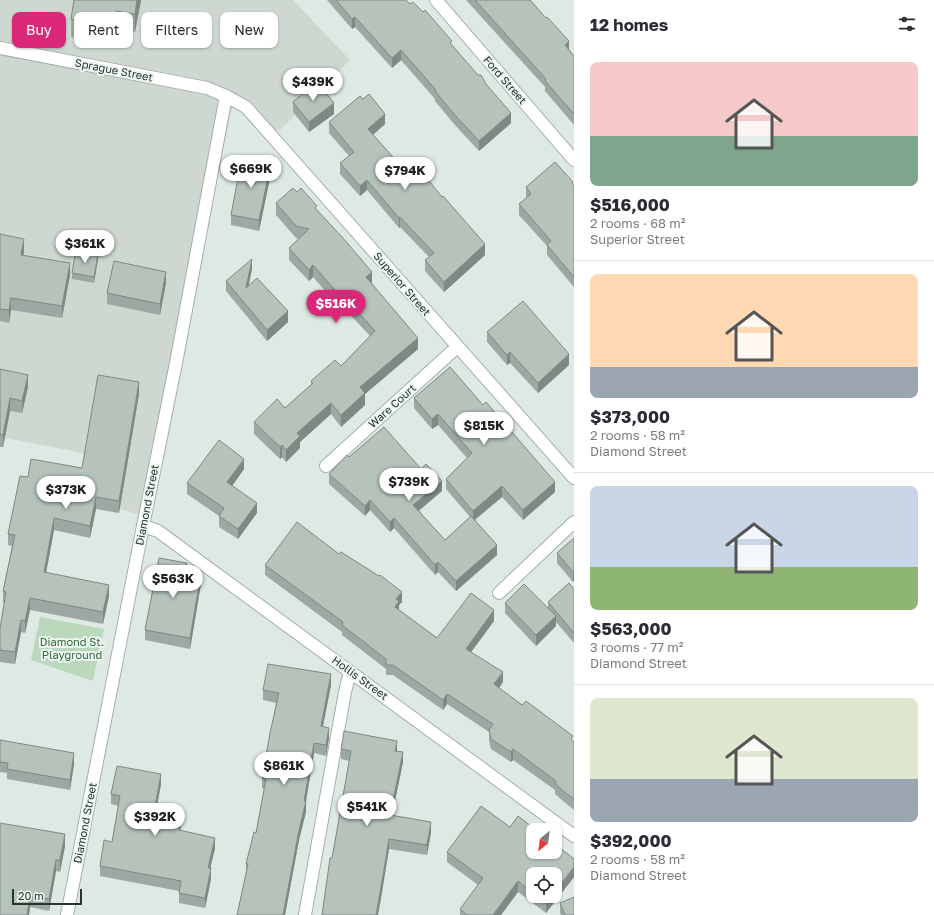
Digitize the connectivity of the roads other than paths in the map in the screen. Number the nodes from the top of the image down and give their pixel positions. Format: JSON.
{"nodes":[{"id":1,"x":436,"y":0,"type":"edge"},
{"id":2,"x":0,"y":48,"type":"edge"},
{"id":3,"x":226,"y":96,"type":"junction"},
{"id":4,"x":574,"y":160,"type":"edge"},
{"id":5,"x":457,"y":347,"type":"junction"},
{"id":6,"x":326,"y":466,"type":"dead end"},
{"id":7,"x":574,"y":478,"type":"edge"},
{"id":8,"x":574,"y":522,"type":"edge"},
{"id":9,"x":143,"y":526,"type":"junction"},
{"id":10,"x":499,"y":593,"type":"dead end"},
{"id":11,"x":350,"y":672,"type":"junction"},
{"id":12,"x":574,"y":836,"type":"edge"},
{"id":13,"x":67,"y":915,"type":"edge"},
{"id":14,"x":305,"y":915,"type":"edge"}],
"edges":[{"from":1,"to":4,"type":"street","name":"Ford Street"},
{"from":2,"to":3,"type":"street","name":"Sprague Street"},
{"from":3,"to":5,"type":"street","name":"Superior Street"},
{"from":3,"to":9,"type":"street","name":"Diamond Street"},
{"from":5,"to":6,"type":"street","name":"Ware Court"},
{"from":5,"to":7,"type":"street","name":"Superior Street"},
{"from":8,"to":10,"type":"street"},
{"from":9,"to":11,"type":"street","name":"Hollis Street"},
{"from":9,"to":13,"type":"street","name":"Diamond Street"},
{"from":11,"to":12,"type":"street","name":"Hollis Street"},
{"from":11,"to":14,"type":"street"}]}
